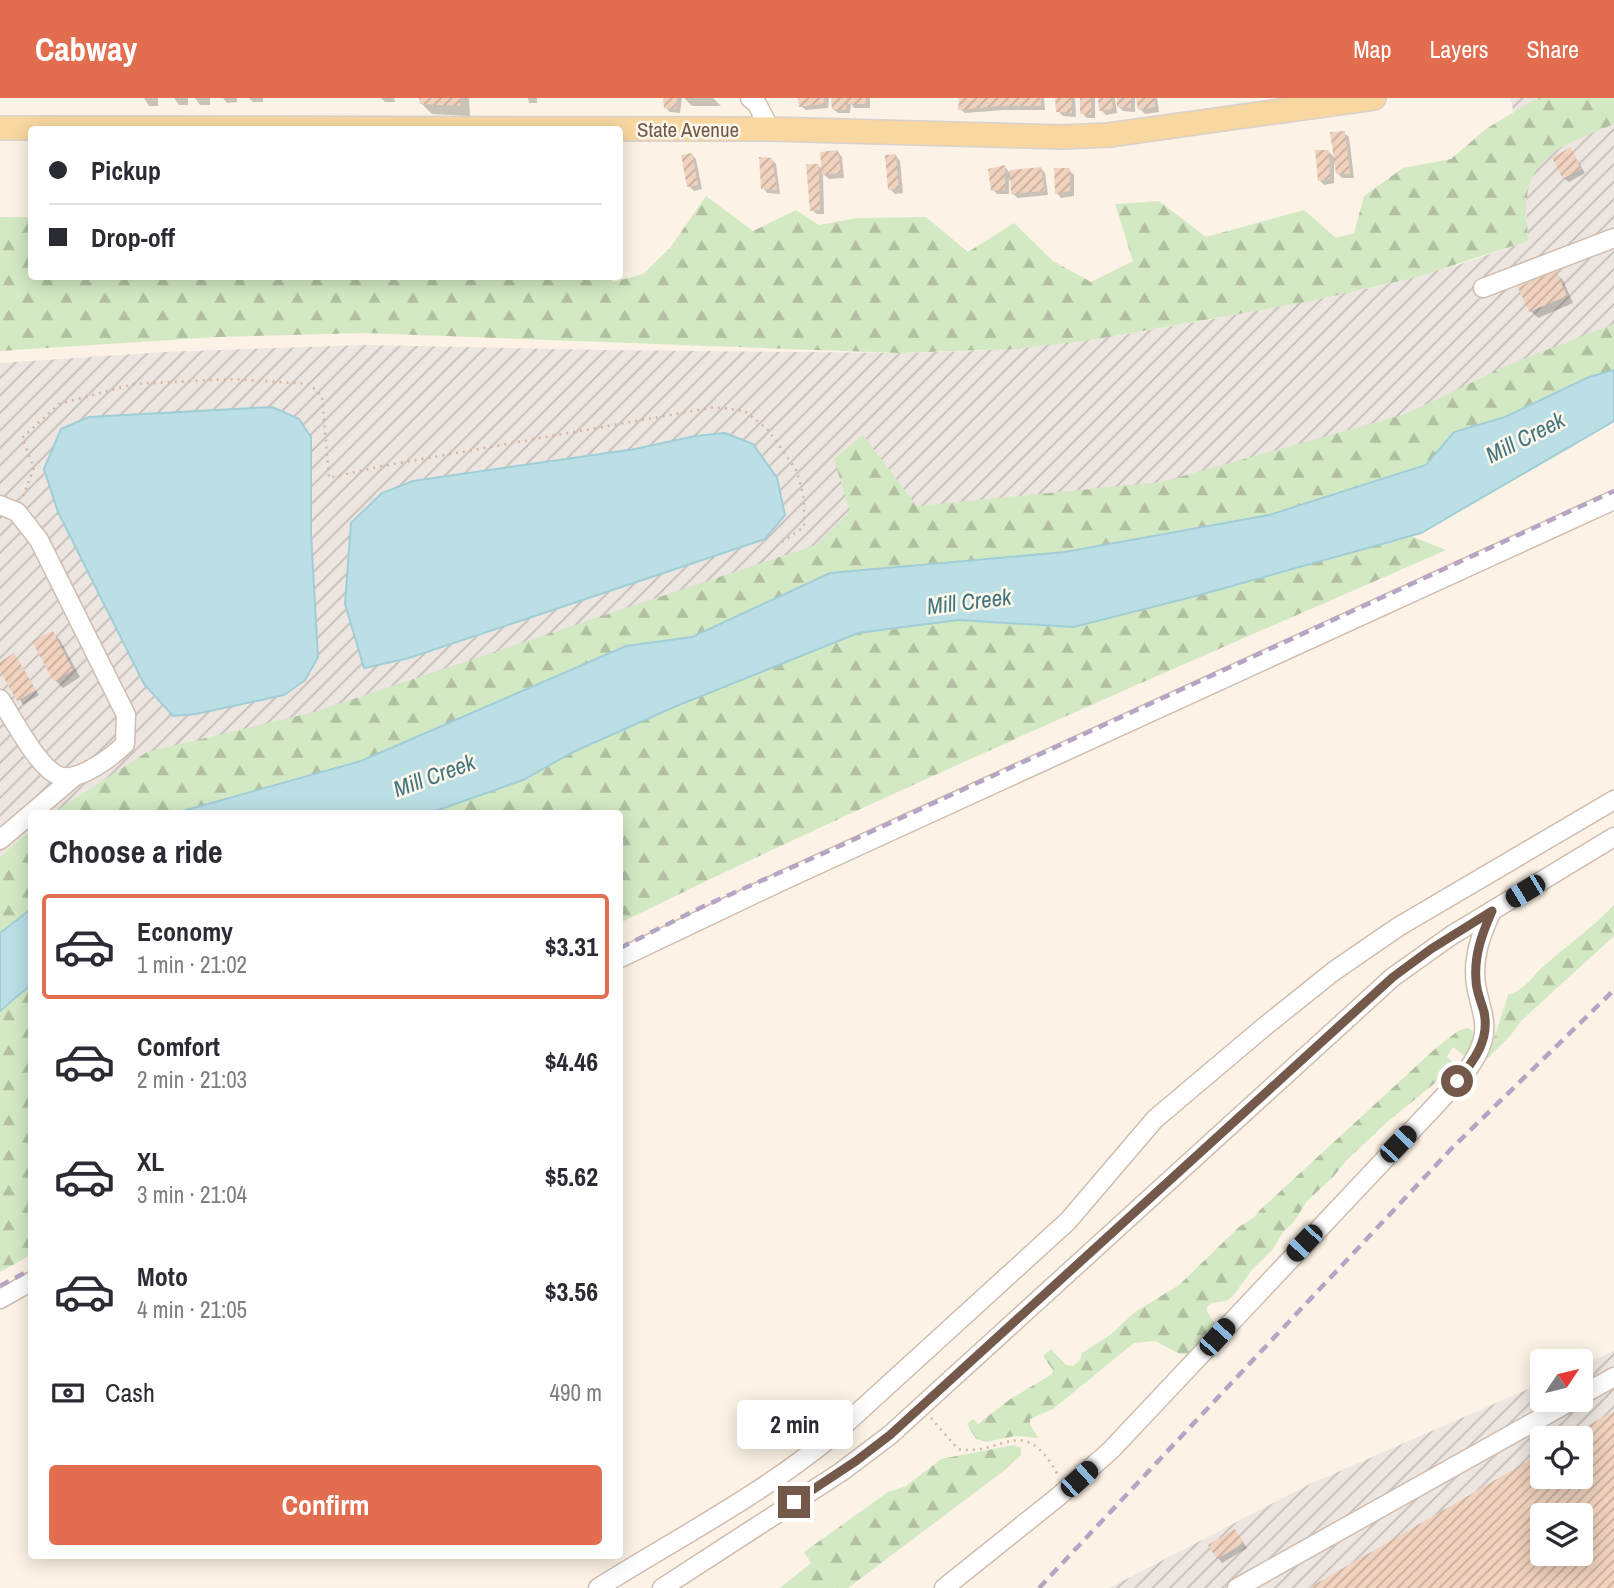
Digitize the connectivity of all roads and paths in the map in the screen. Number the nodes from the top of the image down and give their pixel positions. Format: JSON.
{"nodes":[{"id":1,"x":750,"y":98,"type":"edge"},
{"id":2,"x":1374,"y":98,"type":"edge"},
{"id":3,"x":1303,"y":103,"type":"edge"},
{"id":4,"x":0,"y":128,"type":"edge"},
{"id":5,"x":28,"y":128,"type":"edge"},
{"id":6,"x":623,"y":130,"type":"edge"},
{"id":7,"x":770,"y":130,"type":"junction"},
{"id":8,"x":1614,"y":238,"type":"edge"},
{"id":9,"x":1483,"y":288,"type":"dead end"},
{"id":10,"x":1614,"y":500,"type":"edge"},
{"id":11,"x":8,"y":509,"type":"edge"},
{"id":12,"x":782,"y":542,"type":"dead end"},
{"id":13,"x":0,"y":699,"type":"edge"},
{"id":14,"x":74,"y":777,"type":"junction"},
{"id":15,"x":1614,"y":800,"type":"edge"},
{"id":16,"x":35,"y":810,"type":"edge"},
{"id":17,"x":28,"y":816,"type":"edge"},
{"id":18,"x":1614,"y":837,"type":"edge"},
{"id":19,"x":0,"y":840,"type":"edge"},
{"id":20,"x":1492,"y":911,"type":"junction"},
{"id":21,"x":623,"y":957,"type":"edge"},
{"id":22,"x":28,"y":1283,"type":"edge"},
{"id":23,"x":0,"y":1299,"type":"edge"},
{"id":24,"x":1614,"y":1377,"type":"edge"},
{"id":25,"x":1593,"y":1389,"type":"edge"},
{"id":26,"x":921,"y":1406,"type":"junction"},
{"id":27,"x":1552,"y":1412,"type":"edge"},
{"id":28,"x":1066,"y":1490,"type":"junction"},
{"id":29,"x":598,"y":1588,"type":"edge"},
{"id":30,"x":662,"y":1588,"type":"edge"},
{"id":31,"x":944,"y":1588,"type":"edge"},
{"id":32,"x":1237,"y":1588,"type":"edge"}],
"edges":[{"from":1,"to":7,"type":"street"},
{"from":2,"to":3,"type":"main road","name":"State Avenue"},
{"from":3,"to":7,"type":"main road","name":"State Avenue"},
{"from":4,"to":5,"type":"main road","name":"State Avenue"},
{"from":6,"to":7,"type":"main road","name":"State Avenue"},
{"from":8,"to":9,"type":"street"},
{"from":10,"to":21,"type":"street"},
{"from":11,"to":12,"type":"path"},
{"from":11,"to":14,"type":"street"},
{"from":13,"to":14,"type":"street"},
{"from":14,"to":16,"type":"street"},
{"from":15,"to":29,"type":"street"},
{"from":17,"to":19,"type":"street"},
{"from":18,"to":20,"type":"street"},
{"from":20,"to":26,"type":"street"},
{"from":20,"to":28,"type":"street"},
{"from":22,"to":23,"type":"street"},
{"from":24,"to":25,"type":"street"},
{"from":26,"to":28,"type":"path"},
{"from":26,"to":30,"type":"street"},
{"from":27,"to":32,"type":"street"},
{"from":28,"to":31,"type":"street"}]}
